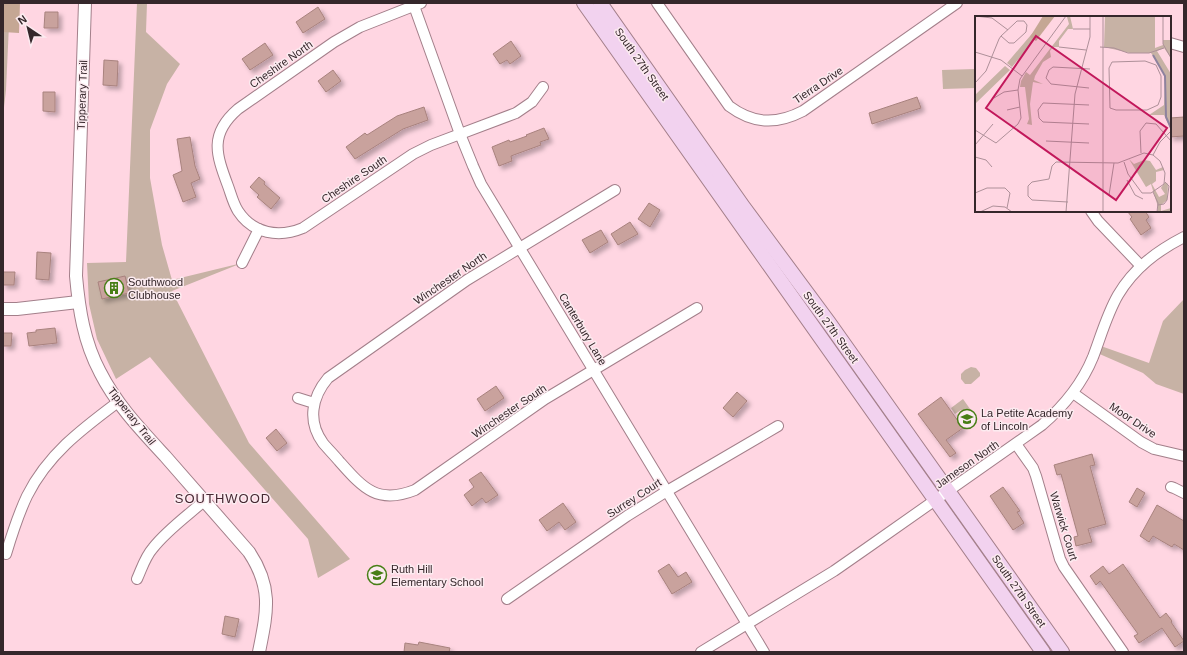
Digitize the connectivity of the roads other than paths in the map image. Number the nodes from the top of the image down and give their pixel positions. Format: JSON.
{"nodes":[{"id":1,"x":85,"y":3,"type":"edge"},
{"id":2,"x":584,"y":3,"type":"edge"},
{"id":3,"x":600,"y":3,"type":"edge"},
{"id":4,"x":657,"y":3,"type":"edge"},
{"id":5,"x":956,"y":3,"type":"edge"},
{"id":6,"x":416,"y":4,"type":"edge"},
{"id":7,"x":1171,"y":43,"type":"edge"},
{"id":8,"x":1184,"y":47,"type":"edge"},
{"id":9,"x":543,"y":87,"type":"dead end"},
{"id":10,"x":460,"y":134,"type":"junction"},
{"id":11,"x":227,"y":184,"type":"joint"},
{"id":12,"x":615,"y":190,"type":"dead end"},
{"id":13,"x":1092,"y":212,"type":"edge"},
{"id":14,"x":259,"y":230,"type":"junction"},
{"id":15,"x":1184,"y":237,"type":"edge"},
{"id":16,"x":520,"y":248,"type":"junction"},
{"id":17,"x":242,"y":263,"type":"dead end"},
{"id":18,"x":1141,"y":266,"type":"junction"},
{"id":19,"x":78,"y":302,"type":"junction"},
{"id":20,"x":697,"y":308,"type":"dead end"},
{"id":21,"x":3,"y":309,"type":"edge"},
{"id":22,"x":594,"y":370,"type":"junction"},
{"id":23,"x":1073,"y":393,"type":"junction"},
{"id":24,"x":298,"y":398,"type":"dead end"},
{"id":25,"x":118,"y":402,"type":"junction"},
{"id":26,"x":314,"y":403,"type":"junction"},
{"id":27,"x":778,"y":426,"type":"dead end"},
{"id":28,"x":1016,"y":444,"type":"junction"},
{"id":29,"x":1184,"y":456,"type":"edge"},
{"id":30,"x":338,"y":460,"type":"joint"},
{"id":31,"x":1171,"y":487,"type":"dead end"},
{"id":32,"x":667,"y":491,"type":"junction"},
{"id":33,"x":948,"y":491,"type":"junction"},
{"id":34,"x":1184,"y":493,"type":"edge"},
{"id":35,"x":936,"y":500,"type":"junction"},
{"id":36,"x":204,"y":501,"type":"junction"},
{"id":37,"x":6,"y":554,"type":"dead end"},
{"id":38,"x":137,"y":579,"type":"dead end"},
{"id":39,"x":507,"y":599,"type":"dead end"},
{"id":40,"x":747,"y":624,"type":"junction"},
{"id":41,"x":259,"y":652,"type":"edge"},
{"id":42,"x":701,"y":652,"type":"edge"},
{"id":43,"x":764,"y":652,"type":"edge"},
{"id":44,"x":1043,"y":652,"type":"edge"},
{"id":45,"x":1062,"y":652,"type":"edge"},
{"id":46,"x":1123,"y":652,"type":"edge"}],
"edges":[{"from":1,"to":19,"type":"street","name":"Tipperary Trail"},
{"from":2,"to":35,"type":"main road","name":"South 27th Street"},
{"from":3,"to":33,"type":"main road","name":"South 27th Street"},
{"from":4,"to":5,"type":"street","name":"Tierra Drive"},
{"from":6,"to":10,"type":"street","name":"Canterbury Lane"},
{"from":6,"to":11,"type":"street","name":"Cheshire North"},
{"from":7,"to":8,"type":"street"},
{"from":9,"to":10,"type":"street","name":"Cheshire South"},
{"from":10,"to":14,"type":"street","name":"Cheshire South"},
{"from":10,"to":16,"type":"street","name":"Canterbury Lane"},
{"from":11,"to":14,"type":"street","name":"Cheshire South"},
{"from":12,"to":16,"type":"street","name":"Winchester North"},
{"from":13,"to":18,"type":"street"},
{"from":14,"to":17,"type":"street"},
{"from":15,"to":18,"type":"street","name":"Jameson North"},
{"from":16,"to":22,"type":"street","name":"Canterbury Lane"},
{"from":16,"to":26,"type":"street","name":"Winchester North"},
{"from":18,"to":23,"type":"street","name":"Jameson North"},
{"from":19,"to":21,"type":"street"},
{"from":19,"to":25,"type":"street","name":"Tipperary Trail"},
{"from":20,"to":22,"type":"street","name":"Winchester South"},
{"from":22,"to":30,"type":"street","name":"Winchester South"},
{"from":22,"to":32,"type":"street","name":"Canterbury Lane"},
{"from":23,"to":28,"type":"street","name":"Jameson North"},
{"from":23,"to":29,"type":"street","name":"Moor Drive"},
{"from":24,"to":26,"type":"street"},
{"from":25,"to":36,"type":"street","name":"Tipperary Trail"},
{"from":25,"to":37,"type":"street"},
{"from":26,"to":30,"type":"street","name":"Winchester North"},
{"from":27,"to":32,"type":"street","name":"Surrey Court"},
{"from":28,"to":33,"type":"street","name":"Jameson North"},
{"from":28,"to":46,"type":"street","name":"Warwick Court"},
{"from":31,"to":34,"type":"street"},
{"from":32,"to":39,"type":"street","name":"Surrey Court"},
{"from":32,"to":40,"type":"street","name":"Canterbury Lane"},
{"from":33,"to":35,"type":"street","name":"Jameson North"},
{"from":33,"to":45,"type":"main road","name":"South 27th Street"},
{"from":35,"to":40,"type":"street","name":"Jameson North"},
{"from":35,"to":44,"type":"main road","name":"South 27th Street"},
{"from":36,"to":38,"type":"street"},
{"from":36,"to":41,"type":"street","name":"Tipperary Trail"},
{"from":40,"to":42,"type":"street","name":"Jameson North"},
{"from":40,"to":43,"type":"street","name":"Canterbury Lane"}]}
